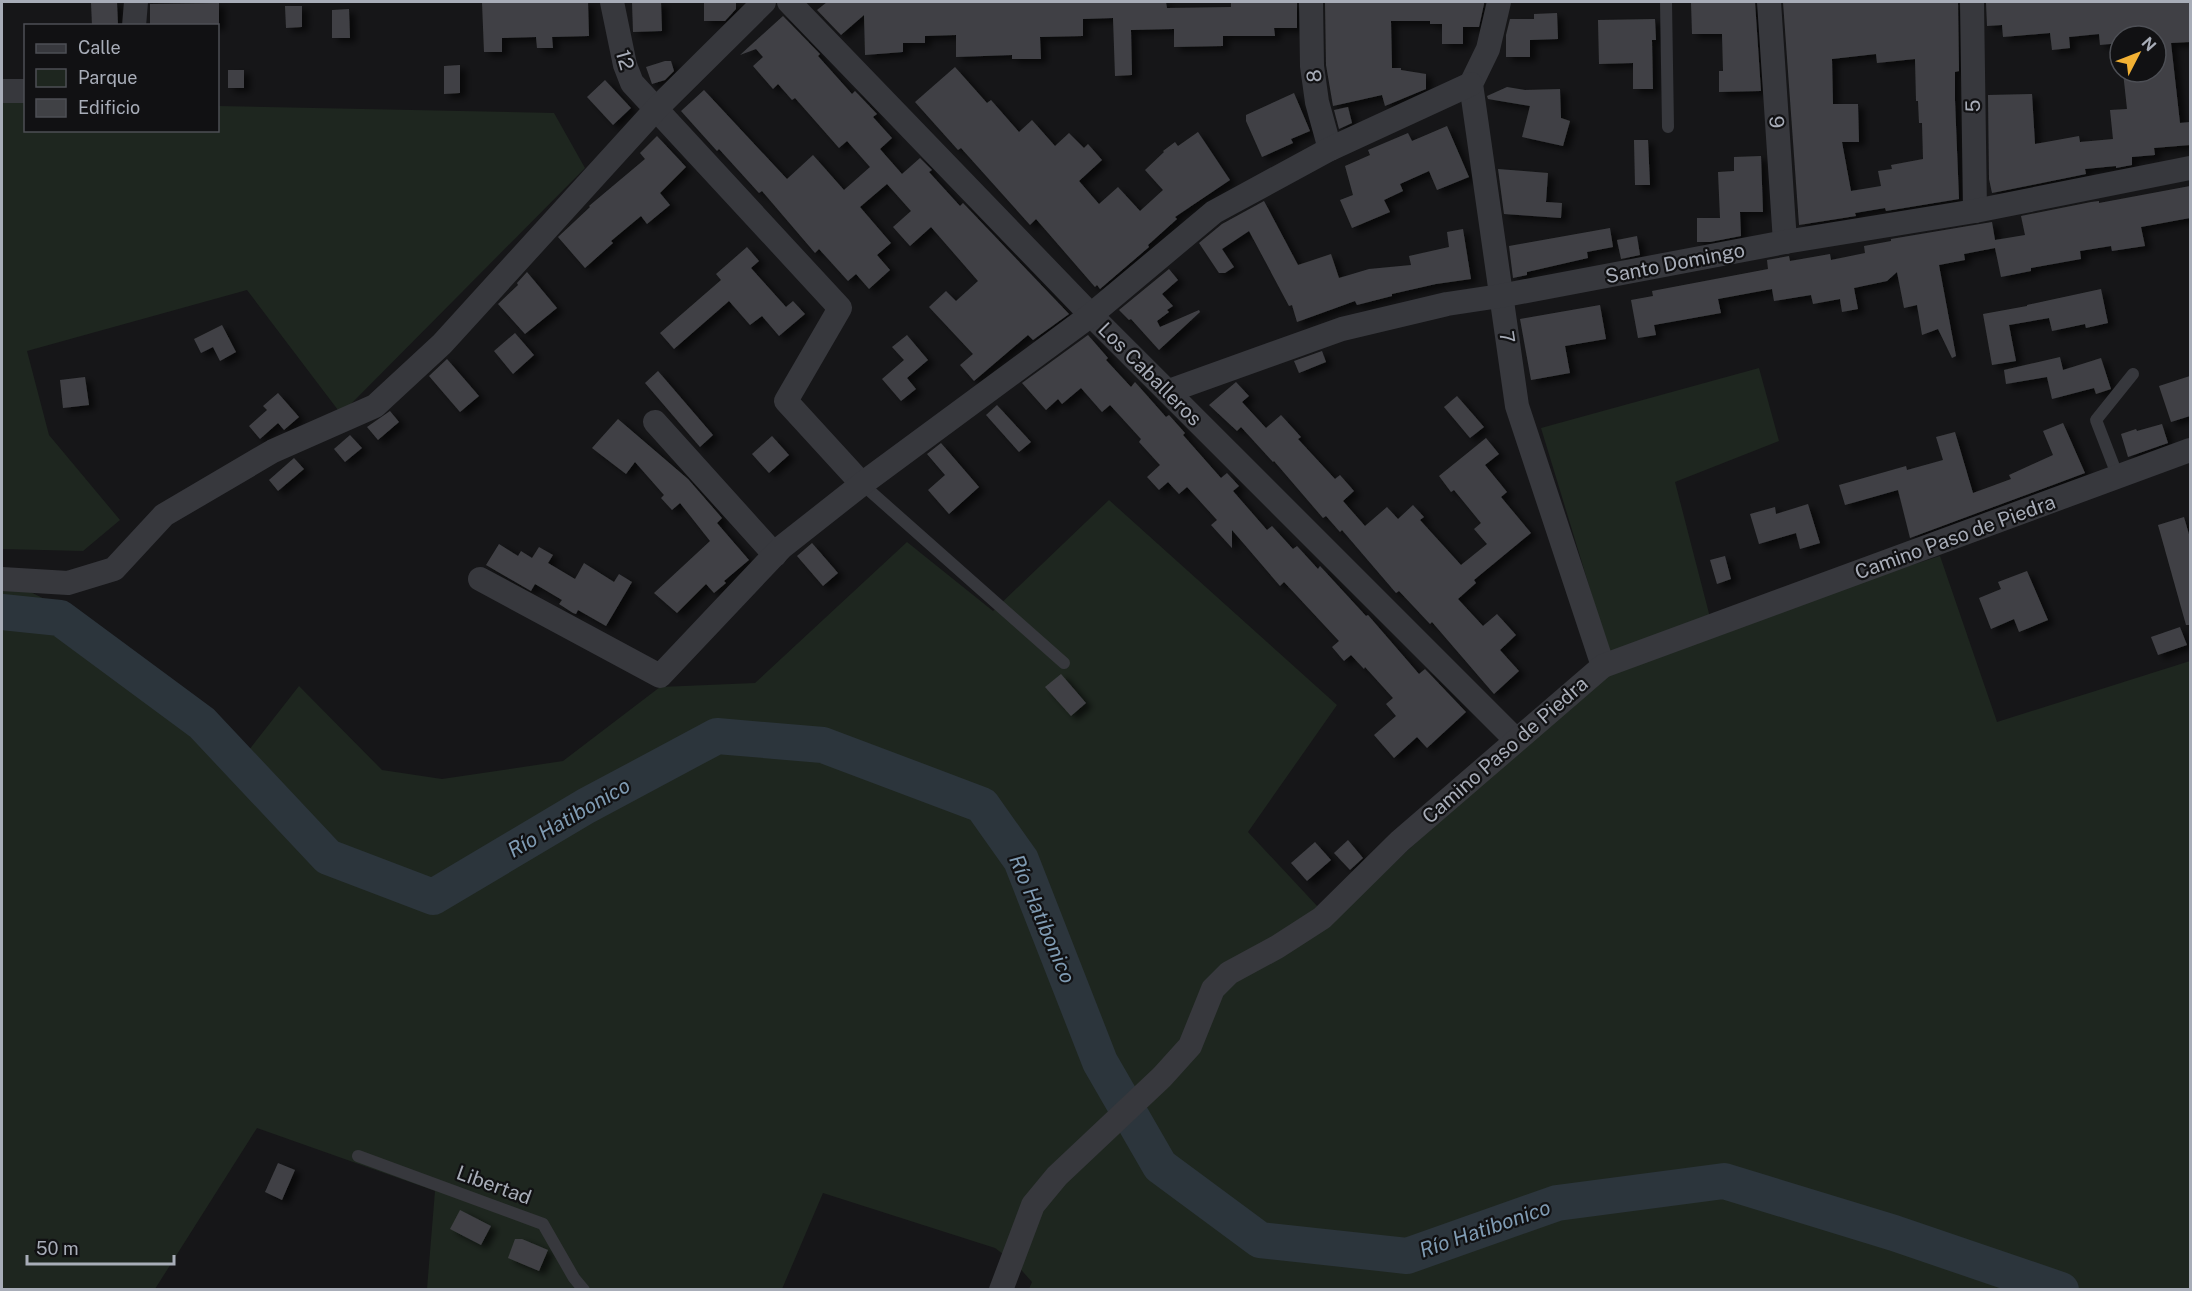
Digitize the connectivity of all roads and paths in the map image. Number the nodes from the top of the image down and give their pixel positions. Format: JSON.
{"nodes":[{"id":1,"x":136,"y":2,"type":"edge"},
{"id":2,"x":612,"y":2,"type":"edge"},
{"id":3,"x":764,"y":2,"type":"edge"},
{"id":4,"x":789,"y":2,"type":"edge"},
{"id":5,"x":1311,"y":2,"type":"edge"},
{"id":6,"x":1498,"y":2,"type":"edge"},
{"id":7,"x":1666,"y":2,"type":"edge"},
{"id":8,"x":1769,"y":2,"type":"edge"},
{"id":9,"x":1972,"y":2,"type":"edge"},
{"id":10,"x":134,"y":24,"type":"edge"},
{"id":11,"x":1471,"y":84,"type":"junction"},
{"id":12,"x":2,"y":91,"type":"edge"},
{"id":13,"x":24,"y":91,"type":"edge"},
{"id":14,"x":656,"y":109,"type":"junction"},
{"id":15,"x":1668,"y":127,"type":"dead end"},
{"id":16,"x":1330,"y":149,"type":"junction"},
{"id":17,"x":2190,"y":168,"type":"edge"},
{"id":18,"x":1975,"y":211,"type":"junction"},
{"id":19,"x":1785,"y":242,"type":"junction"},
{"id":20,"x":1500,"y":296,"type":"junction"},
{"id":21,"x":1091,"y":315,"type":"junction"},
{"id":22,"x":2133,"y":374,"type":"dead end"},
{"id":23,"x":1168,"y":391,"type":"junction"},
{"id":24,"x":655,"y":422,"type":"dead end"},
{"id":25,"x":2190,"y":450,"type":"edge"},
{"id":26,"x":2118,"y":477,"type":"junction"},
{"id":27,"x":862,"y":484,"type":"junction"},
{"id":28,"x":775,"y":555,"type":"junction"},
{"id":29,"x":2,"y":579,"type":"edge"},
{"id":30,"x":480,"y":579,"type":"dead end"},
{"id":31,"x":1064,"y":663,"type":"dead end"},
{"id":32,"x":1603,"y":666,"type":"junction"},
{"id":33,"x":1516,"y":740,"type":"junction"},
{"id":34,"x":358,"y":1156,"type":"dead end"},
{"id":35,"x":584,"y":1290,"type":"edge"},
{"id":36,"x":1001,"y":1290,"type":"edge"}],
"edges":[{"from":1,"to":10,"type":"street"},
{"from":2,"to":14,"type":"street","name":"12"},
{"from":3,"to":14,"type":"street"},
{"from":4,"to":21,"type":"street","name":"Los Caballeros"},
{"from":5,"to":16,"type":"street","name":"8"},
{"from":6,"to":11,"type":"street"},
{"from":7,"to":15,"type":"lane"},
{"from":8,"to":19,"type":"street","name":"6"},
{"from":9,"to":18,"type":"street","name":"5"},
{"from":11,"to":16,"type":"street"},
{"from":11,"to":20,"type":"street","name":"7"},
{"from":12,"to":13,"type":"street"},
{"from":14,"to":27,"type":"street","name":"12"},
{"from":14,"to":29,"type":"street"},
{"from":16,"to":21,"type":"street"},
{"from":17,"to":18,"type":"street","name":"Santo Domingo"},
{"from":18,"to":19,"type":"street","name":"Santo Domingo"},
{"from":19,"to":20,"type":"street","name":"Santo Domingo"},
{"from":20,"to":23,"type":"street","name":"Santo Domingo"},
{"from":20,"to":32,"type":"street","name":"7"},
{"from":21,"to":23,"type":"street","name":"Los Caballeros"},
{"from":21,"to":27,"type":"street"},
{"from":22,"to":26,"type":"lane"},
{"from":23,"to":33,"type":"street","name":"Los Caballeros"},
{"from":24,"to":28,"type":"street"},
{"from":25,"to":26,"type":"street","name":"Camino Paso de Piedra"},
{"from":26,"to":32,"type":"street","name":"Camino Paso de Piedra"},
{"from":27,"to":28,"type":"street"},
{"from":27,"to":31,"type":"lane"},
{"from":28,"to":30,"type":"street"},
{"from":32,"to":33,"type":"street","name":"Camino Paso de Piedra"},
{"from":33,"to":36,"type":"street","name":"Camino Paso de Piedra"},
{"from":34,"to":35,"type":"lane","name":"Libertad"}]}
